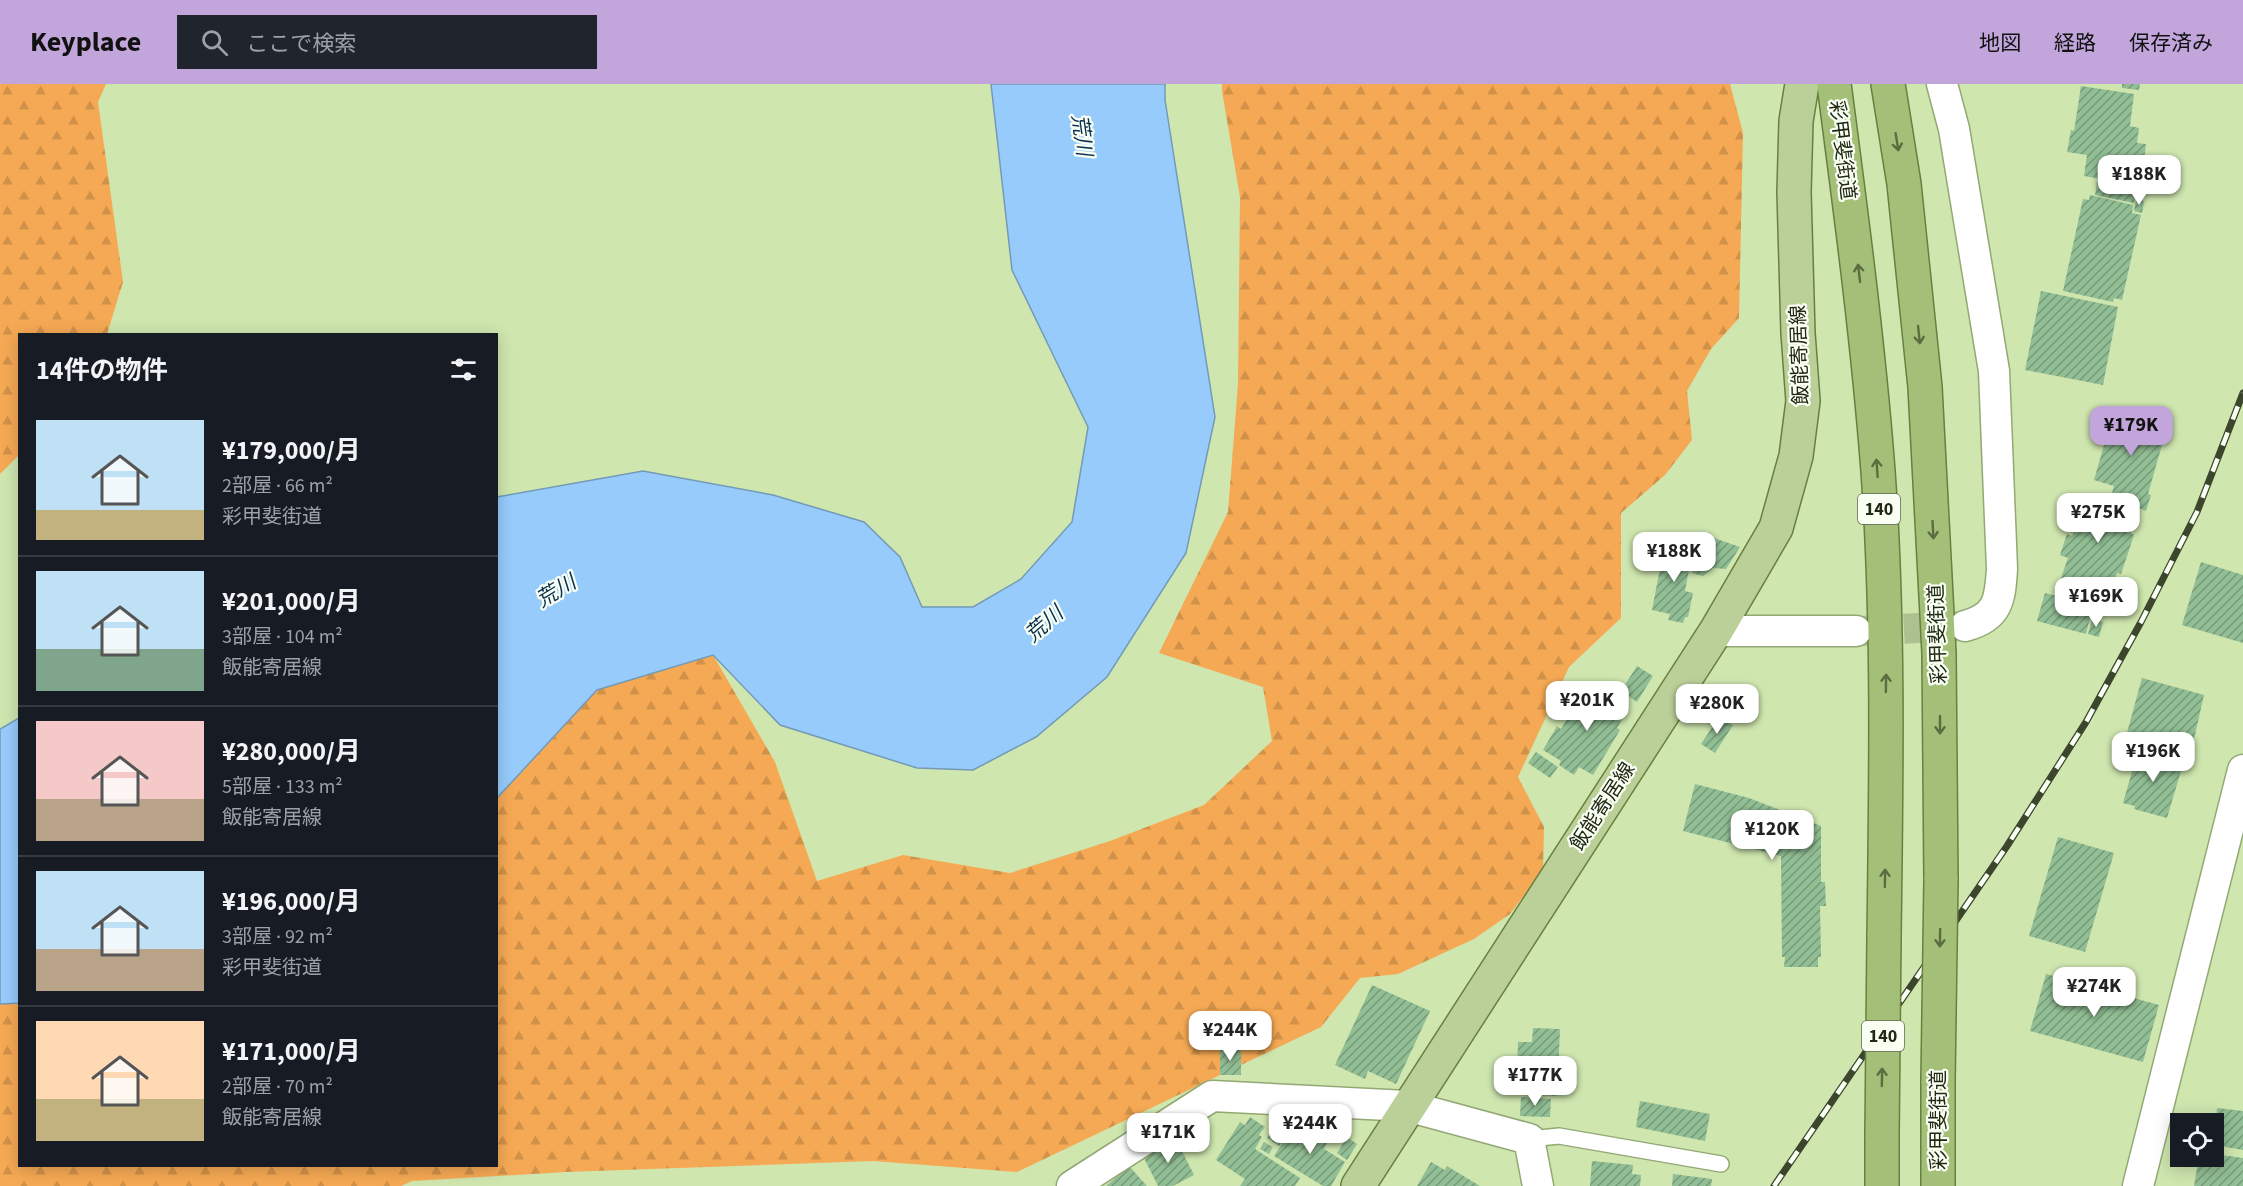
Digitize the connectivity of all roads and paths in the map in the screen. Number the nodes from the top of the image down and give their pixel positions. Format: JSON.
{"nodes":[{"id":1,"x":1802,"y":84,"type":"edge"},
{"id":2,"x":1834,"y":84,"type":"edge"},
{"id":3,"x":1888,"y":84,"type":"edge"},
{"id":4,"x":1942,"y":84,"type":"edge"},
{"id":5,"x":1965,"y":626,"type":"tunnel mouth"},
{"id":6,"x":1716,"y":631,"type":"junction"},
{"id":7,"x":1857,"y":631,"type":"tunnel mouth"},
{"id":8,"x":2243,"y":770,"type":"edge"},
{"id":9,"x":1407,"y":1106,"type":"junction"},
{"id":10,"x":1529,"y":1139,"type":"junction"},
{"id":11,"x":1721,"y":1164,"type":"dead end"},
{"id":12,"x":1072,"y":1186,"type":"edge"},
{"id":13,"x":1358,"y":1186,"type":"edge"},
{"id":14,"x":1538,"y":1186,"type":"edge"},
{"id":15,"x":1882,"y":1186,"type":"edge"},
{"id":16,"x":1938,"y":1186,"type":"edge"},
{"id":17,"x":2138,"y":1186,"type":"edge"}],
"edges":[{"from":1,"to":6,"type":"main road","name":"飯能寄居線"},
{"from":15,"to":2,"type":"highway","name":"彩甲斐街道","number":"140","one_way":true,"bridge":true},
{"from":3,"to":16,"type":"highway","name":"彩甲斐街道","one_way":true,"bridge":true},
{"from":4,"to":5,"type":"street"},
{"from":6,"to":7,"type":"street"},
{"from":6,"to":9,"type":"main road","name":"飯能寄居線"},
{"from":8,"to":17,"type":"street"},
{"from":9,"to":10,"type":"street"},
{"from":9,"to":12,"type":"street"},
{"from":9,"to":13,"type":"main road","name":"飯能寄居線"},
{"from":10,"to":11,"type":"lane"},
{"from":10,"to":14,"type":"street"}]}
